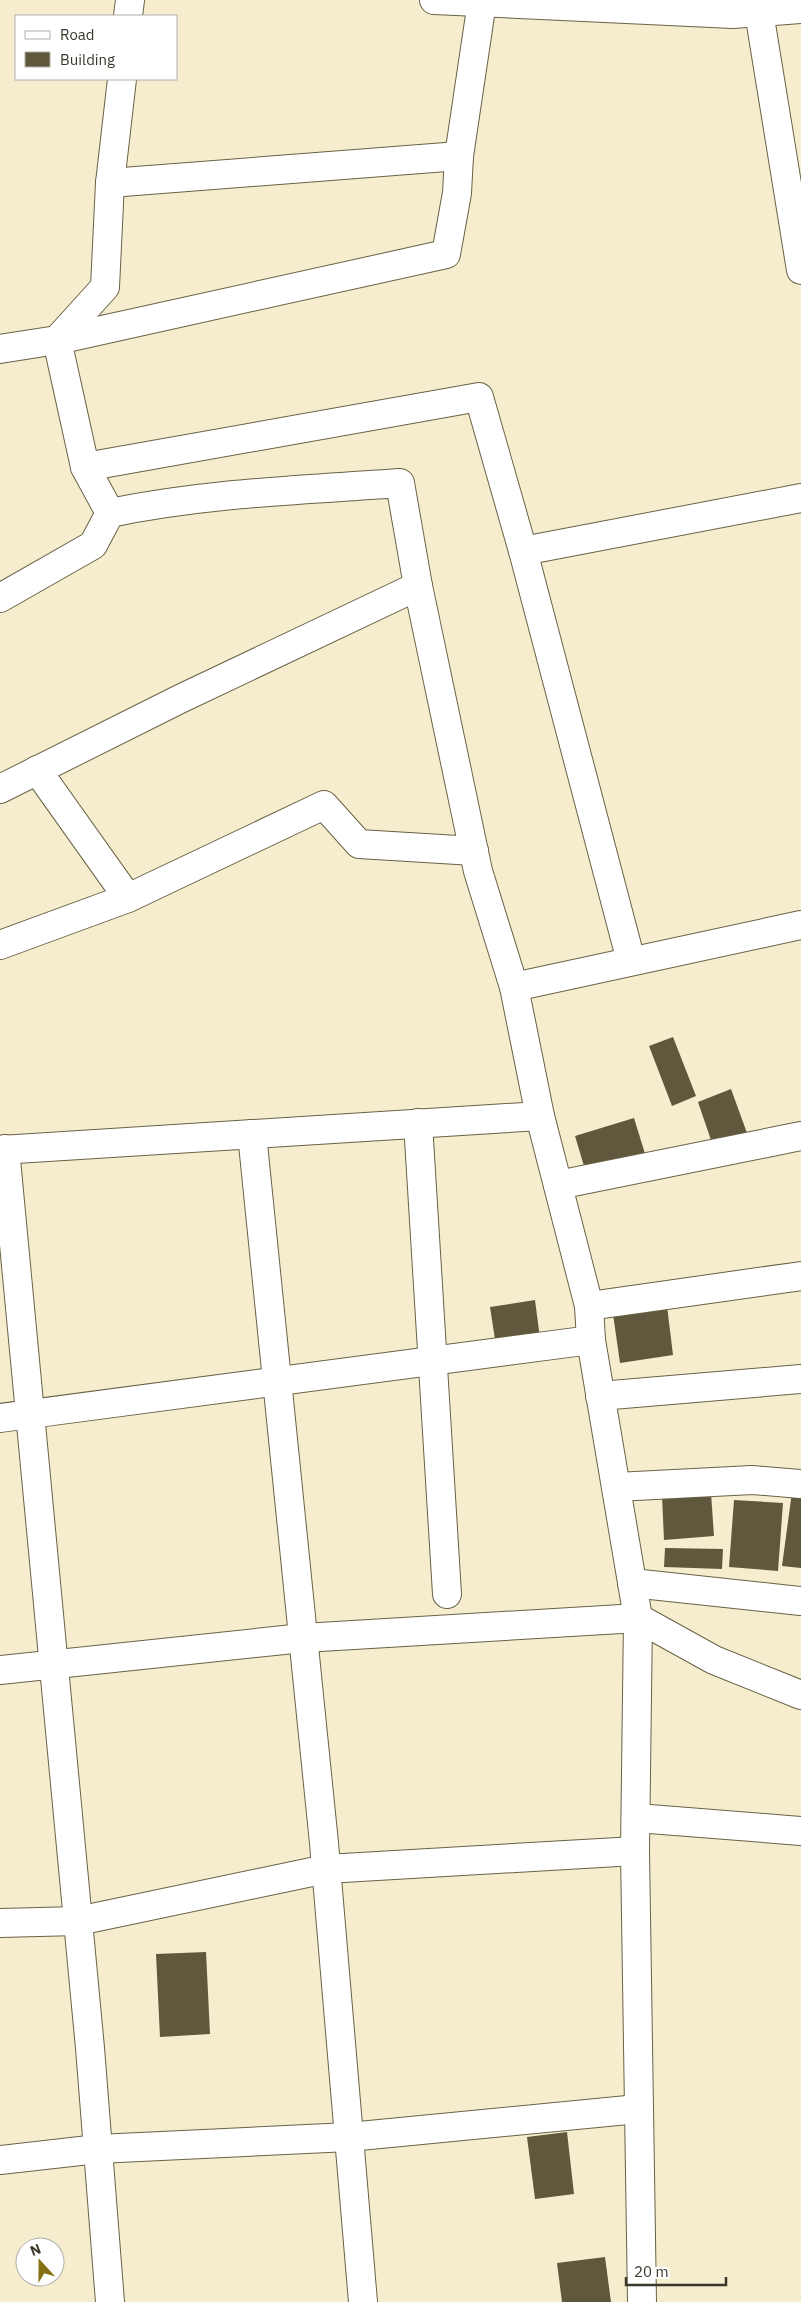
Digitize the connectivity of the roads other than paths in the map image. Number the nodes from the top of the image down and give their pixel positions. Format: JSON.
{"nodes":[{"id":1,"x":130,"y":0,"type":"edge"},
{"id":2,"x":434,"y":0,"type":"edge"},
{"id":3,"x":495,"y":2,"type":"edge"},
{"id":4,"x":801,"y":9,"type":"edge"},
{"id":5,"x":759,"y":12,"type":"junction"},
{"id":6,"x":128,"y":15,"type":"edge"},
{"id":7,"x":122,"y":80,"type":"edge"},
{"id":8,"x":459,"y":156,"type":"junction"},
{"id":9,"x":110,"y":183,"type":"junction"},
{"id":10,"x":801,"y":270,"type":"edge"},
{"id":11,"x":57,"y":340,"type":"junction"},
{"id":12,"x":0,"y":349,"type":"edge"},
{"id":13,"x":85,"y":467,"type":"junction"},
{"id":14,"x":801,"y":498,"type":"edge"},
{"id":15,"x":110,"y":512,"type":"junction"},
{"id":16,"x":523,"y":551,"type":"junction"},
{"id":17,"x":418,"y":586,"type":"junction"},
{"id":18,"x":0,"y":598,"type":"edge"},
{"id":19,"x":37,"y":770,"type":"junction"},
{"id":20,"x":0,"y":789,"type":"edge"},
{"id":21,"x":474,"y":851,"type":"junction"},
{"id":22,"x":128,"y":898,"type":"junction"},
{"id":23,"x":801,"y":925,"type":"edge"},
{"id":24,"x":0,"y":945,"type":"edge"},
{"id":25,"x":631,"y":961,"type":"junction"},
{"id":26,"x":514,"y":987,"type":"junction"},
{"id":27,"x":540,"y":1116,"type":"junction"},
{"id":28,"x":418,"y":1123,"type":"junction"},
{"id":29,"x":252,"y":1134,"type":"junction"},
{"id":30,"x":801,"y":1136,"type":"edge"},
{"id":31,"x":3,"y":1150,"type":"edge"},
{"id":32,"x":558,"y":1185,"type":"junction"},
{"id":33,"x":801,"y":1276,"type":"edge"},
{"id":34,"x":589,"y":1306,"type":"junction"},
{"id":35,"x":591,"y":1340,"type":"junction"},
{"id":36,"x":433,"y":1361,"type":"junction"},
{"id":37,"x":801,"y":1380,"type":"edge"},
{"id":38,"x":276,"y":1382,"type":"junction"},
{"id":39,"x":600,"y":1396,"type":"junction"},
{"id":40,"x":30,"y":1414,"type":"junction"},
{"id":41,"x":0,"y":1418,"type":"edge"},
{"id":42,"x":801,"y":1484,"type":"edge"},
{"id":43,"x":616,"y":1487,"type":"junction"},
{"id":44,"x":632,"y":1583,"type":"junction"},
{"id":45,"x":447,"y":1594,"type":"dead end"},
{"id":46,"x":801,"y":1601,"type":"edge"},
{"id":47,"x":638,"y":1618,"type":"junction"},
{"id":48,"x":303,"y":1638,"type":"junction"},
{"id":49,"x":54,"y":1664,"type":"junction"},
{"id":50,"x":0,"y":1670,"type":"edge"},
{"id":51,"x":801,"y":1695,"type":"edge"},
{"id":52,"x":637,"y":1818,"type":"junction"},
{"id":53,"x":801,"y":1831,"type":"edge"},
{"id":54,"x":635,"y":1851,"type":"junction"},
{"id":55,"x":326,"y":1869,"type":"junction"},
{"id":56,"x":78,"y":1921,"type":"junction"},
{"id":57,"x":0,"y":1923,"type":"edge"},
{"id":58,"x":638,"y":2109,"type":"junction"},
{"id":59,"x":349,"y":2137,"type":"junction"},
{"id":60,"x":98,"y":2149,"type":"junction"},
{"id":61,"x":0,"y":2160,"type":"edge"},
{"id":62,"x":110,"y":2302,"type":"edge"},
{"id":63,"x":363,"y":2302,"type":"edge"},
{"id":64,"x":642,"y":2302,"type":"edge"}],
"edges":[{"from":1,"to":6,"type":"street"},
{"from":2,"to":3,"type":"street"},
{"from":3,"to":5,"type":"street"},
{"from":3,"to":8,"type":"street"},
{"from":4,"to":5,"type":"street"},
{"from":5,"to":10,"type":"street"},
{"from":7,"to":9,"type":"street"},
{"from":8,"to":9,"type":"street"},
{"from":8,"to":11,"type":"street"},
{"from":9,"to":11,"type":"street"},
{"from":11,"to":12,"type":"street"},
{"from":11,"to":13,"type":"street"},
{"from":13,"to":15,"type":"street"},
{"from":13,"to":16,"type":"street"},
{"from":14,"to":16,"type":"street"},
{"from":15,"to":17,"type":"street"},
{"from":15,"to":18,"type":"street"},
{"from":16,"to":25,"type":"street"},
{"from":17,"to":19,"type":"street"},
{"from":17,"to":21,"type":"street"},
{"from":19,"to":20,"type":"street"},
{"from":19,"to":22,"type":"street"},
{"from":21,"to":22,"type":"street"},
{"from":21,"to":26,"type":"street"},
{"from":22,"to":24,"type":"street"},
{"from":23,"to":25,"type":"street"},
{"from":25,"to":26,"type":"street"},
{"from":26,"to":27,"type":"street"},
{"from":27,"to":28,"type":"street"},
{"from":27,"to":32,"type":"street"},
{"from":28,"to":29,"type":"street"},
{"from":28,"to":36,"type":"street"},
{"from":29,"to":31,"type":"street"},
{"from":29,"to":38,"type":"street"},
{"from":30,"to":32,"type":"street"},
{"from":31,"to":40,"type":"street"},
{"from":32,"to":34,"type":"street"},
{"from":33,"to":34,"type":"street"},
{"from":34,"to":35,"type":"street"},
{"from":35,"to":36,"type":"street"},
{"from":35,"to":39,"type":"street"},
{"from":36,"to":38,"type":"street"},
{"from":36,"to":45,"type":"street"},
{"from":37,"to":39,"type":"street"},
{"from":38,"to":40,"type":"street"},
{"from":38,"to":48,"type":"street"},
{"from":39,"to":43,"type":"street"},
{"from":40,"to":41,"type":"street"},
{"from":40,"to":49,"type":"street"},
{"from":42,"to":43,"type":"street"},
{"from":43,"to":44,"type":"street"},
{"from":44,"to":46,"type":"street"},
{"from":44,"to":47,"type":"street"},
{"from":47,"to":48,"type":"street"},
{"from":47,"to":51,"type":"street"},
{"from":47,"to":52,"type":"street"},
{"from":48,"to":49,"type":"street"},
{"from":48,"to":55,"type":"street"},
{"from":49,"to":50,"type":"street"},
{"from":49,"to":56,"type":"street"},
{"from":52,"to":53,"type":"street"},
{"from":52,"to":54,"type":"street"},
{"from":54,"to":55,"type":"street"},
{"from":54,"to":58,"type":"street"},
{"from":55,"to":56,"type":"street"},
{"from":55,"to":59,"type":"street"},
{"from":56,"to":57,"type":"street"},
{"from":56,"to":60,"type":"street"},
{"from":58,"to":59,"type":"street"},
{"from":58,"to":64,"type":"street"},
{"from":59,"to":60,"type":"street"},
{"from":59,"to":63,"type":"street"},
{"from":60,"to":61,"type":"street"},
{"from":60,"to":62,"type":"street"}]}
